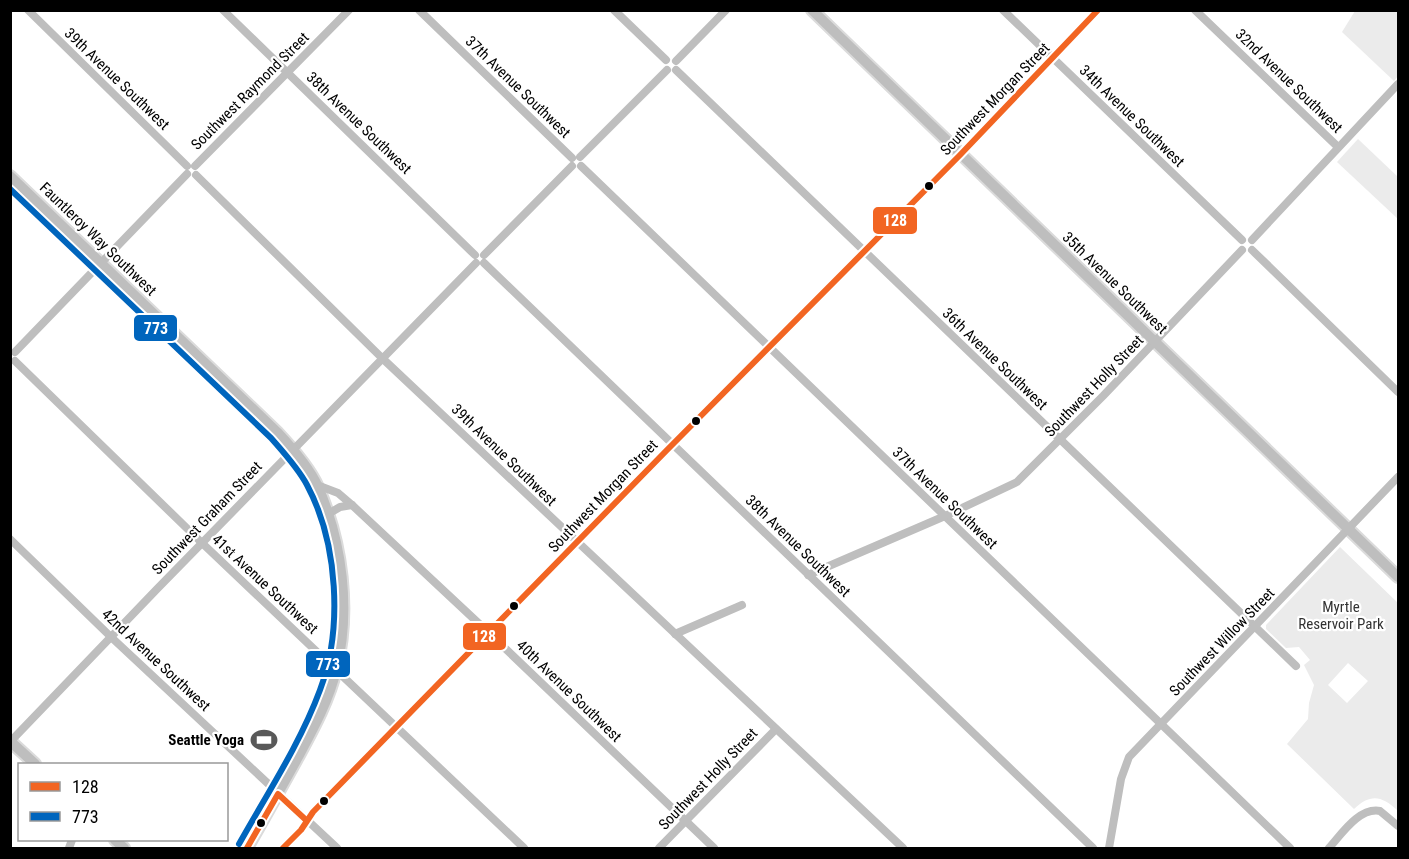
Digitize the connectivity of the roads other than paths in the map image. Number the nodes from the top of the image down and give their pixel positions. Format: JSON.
{"nodes":[{"id":1,"x":28,"y":10,"type":"edge"},
{"id":2,"x":223,"y":10,"type":"edge"},
{"id":3,"x":349,"y":10,"type":"edge"},
{"id":4,"x":419,"y":10,"type":"edge"},
{"id":5,"x":614,"y":10,"type":"edge"},
{"id":6,"x":726,"y":10,"type":"edge"},
{"id":7,"x":812,"y":10,"type":"edge"},
{"id":8,"x":1003,"y":10,"type":"edge"},
{"id":9,"x":1098,"y":10,"type":"edge"},
{"id":10,"x":1195,"y":10,"type":"edge"},
{"id":11,"x":1053,"y":58,"type":"junction"},
{"id":12,"x":673,"y":67,"type":"junction"},
{"id":13,"x":288,"y":73,"type":"junction"},
{"id":14,"x":1398,"y":84,"type":"edge"},
{"id":15,"x":1338,"y":147,"type":"junction"},
{"id":16,"x":960,"y":155,"type":"junction"},
{"id":17,"x":576,"y":162,"type":"junction"},
{"id":18,"x":191,"y":170,"type":"junction"},
{"id":19,"x":10,"y":176,"type":"edge"},
{"id":20,"x":1252,"y":240,"type":"junction"},
{"id":21,"x":1242,"y":245,"type":"junction"},
{"id":22,"x":1252,"y":250,"type":"junction"},
{"id":23,"x":865,"y":251,"type":"junction"},
{"id":24,"x":480,"y":259,"type":"junction"},
{"id":25,"x":101,"y":263,"type":"junction"},
{"id":26,"x":1155,"y":342,"type":"junction"},
{"id":27,"x":769,"y":349,"type":"junction"},
{"id":28,"x":13,"y":357,"type":"edge"},
{"id":29,"x":382,"y":358,"type":"junction"},
{"id":30,"x":1398,"y":392,"type":"edge"},
{"id":31,"x":1060,"y":441,"type":"junction"},
{"id":32,"x":672,"y":445,"type":"junction"},
{"id":33,"x":293,"y":450,"type":"junction"},
{"id":34,"x":1398,"y":477,"type":"edge"},
{"id":35,"x":317,"y":485,"type":"junction"},
{"id":36,"x":352,"y":505,"type":"junction"},
{"id":37,"x":328,"y":514,"type":"junction"},
{"id":38,"x":945,"y":516,"type":"junction"},
{"id":39,"x":1349,"y":529,"type":"junction"},
{"id":40,"x":10,"y":539,"type":"edge"},
{"id":41,"x":202,"y":543,"type":"junction"},
{"id":42,"x":577,"y":543,"type":"junction"},
{"id":43,"x":808,"y":575,"type":"junction"},
{"id":44,"x":1398,"y":577,"type":"edge"},
{"id":45,"x":742,"y":605,"type":"dead end"},
{"id":46,"x":1254,"y":627,"type":"junction"},
{"id":47,"x":489,"y":633,"type":"junction"},
{"id":48,"x":675,"y":634,"type":"junction"},
{"id":49,"x":111,"y":637,"type":"junction"},
{"id":50,"x":1296,"y":666,"type":"dead end"},
{"id":51,"x":336,"y":670,"type":"junction"},
{"id":52,"x":1161,"y":724,"type":"junction"},
{"id":53,"x":396,"y":728,"type":"junction"},
{"id":54,"x":776,"y":729,"type":"junction"},
{"id":55,"x":11,"y":742,"type":"edge"},
{"id":56,"x":33,"y":763,"type":"edge"},
{"id":57,"x":278,"y":794,"type":"junction"},
{"id":58,"x":306,"y":820,"type":"junction"},
{"id":59,"x":685,"y":821,"type":"junction"},
{"id":60,"x":1398,"y":826,"type":"edge"},
{"id":61,"x":247,"y":849,"type":"edge"},
{"id":62,"x":283,"y":849,"type":"edge"},
{"id":63,"x":337,"y":849,"type":"edge"},
{"id":64,"x":524,"y":849,"type":"edge"},
{"id":65,"x":659,"y":849,"type":"edge"},
{"id":66,"x":714,"y":849,"type":"edge"},
{"id":67,"x":903,"y":849,"type":"edge"},
{"id":68,"x":1093,"y":849,"type":"edge"},
{"id":69,"x":1109,"y":849,"type":"edge"},
{"id":70,"x":1290,"y":849,"type":"edge"},
{"id":71,"x":1329,"y":849,"type":"edge"}],
"edges":[{"from":1,"to":18,"type":"street","name":"39th Avenue Southwest"},
{"from":2,"to":13,"type":"street","name":"38th Avenue Southwest"},
{"from":3,"to":13,"type":"street","name":"Southwest Raymond Street"},
{"from":4,"to":17,"type":"street","name":"37th Avenue Southwest"},
{"from":5,"to":12,"type":"street"},
{"from":6,"to":12,"type":"street","name":"Southwest Graham Street"},
{"from":7,"to":16,"type":"main road","name":"35th Avenue Southwest"},
{"from":8,"to":11,"type":"street","name":"34th Avenue Southwest"},
{"from":9,"to":11,"type":"street","name":"Southwest Morgan Street"},
{"from":10,"to":15,"type":"street","name":"32nd Avenue Southwest"},
{"from":11,"to":16,"type":"street","name":"Southwest Morgan Street"},
{"from":11,"to":21,"type":"street","name":"34th Avenue Southwest"},
{"from":12,"to":17,"type":"street","name":"Southwest Graham Street"},
{"from":12,"to":23,"type":"street","name":"36th Avenue Southwest"},
{"from":13,"to":18,"type":"street","name":"Southwest Raymond Street"},
{"from":13,"to":24,"type":"street","name":"38th Avenue Southwest"},
{"from":14,"to":15,"type":"street"},
{"from":15,"to":20,"type":"street"},
{"from":16,"to":23,"type":"street","name":"Southwest Morgan Street"},
{"from":16,"to":26,"type":"main road","name":"35th Avenue Southwest"},
{"from":17,"to":24,"type":"street","name":"Southwest Graham Street"},
{"from":17,"to":27,"type":"street","name":"37th Avenue Southwest"},
{"from":18,"to":25,"type":"street","name":"Southwest Raymond Street"},
{"from":18,"to":29,"type":"street","name":"39th Avenue Southwest"},
{"from":19,"to":25,"type":"main road","name":"Fauntleroy Way Southwest"},
{"from":20,"to":21,"type":"street"},
{"from":20,"to":22,"type":"street"},
{"from":21,"to":22,"type":"street"},
{"from":21,"to":26,"type":"street","name":"Southwest Holly Street"},
{"from":22,"to":30,"type":"street"},
{"from":23,"to":27,"type":"street","name":"Southwest Morgan Street"},
{"from":23,"to":31,"type":"street","name":"36th Avenue Southwest"},
{"from":24,"to":29,"type":"street","name":"Southwest Graham Street"},
{"from":24,"to":32,"type":"street","name":"38th Avenue Southwest"},
{"from":25,"to":28,"type":"street","name":"Southwest Raymond Street"},
{"from":25,"to":33,"type":"main road","name":"Fauntleroy Way Southwest"},
{"from":26,"to":31,"type":"street","name":"Southwest Holly Street"},
{"from":26,"to":39,"type":"main road","name":"35th Avenue Southwest"},
{"from":27,"to":32,"type":"street","name":"Southwest Morgan Street"},
{"from":27,"to":38,"type":"street","name":"37th Avenue Southwest"},
{"from":28,"to":41,"type":"street","name":"41st Avenue Southwest"},
{"from":29,"to":33,"type":"street","name":"Southwest Graham Street"},
{"from":29,"to":42,"type":"street","name":"39th Avenue Southwest"},
{"from":31,"to":38,"type":"street","name":"Southwest Holly Street"},
{"from":31,"to":46,"type":"street","name":"36th Avenue Southwest"},
{"from":32,"to":42,"type":"street","name":"Southwest Morgan Street"},
{"from":32,"to":43,"type":"street","name":"38th Avenue Southwest"},
{"from":33,"to":35,"type":"main road","name":"Fauntleroy Way Southwest"},
{"from":33,"to":41,"type":"street","name":"Southwest Graham Street"},
{"from":34,"to":39,"type":"street","name":"Southwest Willow Street"},
{"from":35,"to":36,"type":"street","name":"40th Avenue Southwest"},
{"from":35,"to":37,"type":"main road","name":"Fauntleroy Way Southwest"},
{"from":36,"to":37,"type":"street"},
{"from":36,"to":47,"type":"street","name":"40th Avenue Southwest"},
{"from":37,"to":51,"type":"main road","name":"Fauntleroy Way Southwest"},
{"from":38,"to":43,"type":"street","name":"Southwest Holly Street"},
{"from":38,"to":52,"type":"street","name":"37th Avenue Southwest"},
{"from":39,"to":44,"type":"main road","name":"35th Avenue Southwest"},
{"from":39,"to":46,"type":"street","name":"Southwest Willow Street"},
{"from":40,"to":49,"type":"street","name":"42nd Avenue Southwest"},
{"from":41,"to":49,"type":"street","name":"Southwest Graham Street"},
{"from":41,"to":51,"type":"street","name":"41st Avenue Southwest"},
{"from":42,"to":47,"type":"street","name":"Southwest Morgan Street"},
{"from":42,"to":48,"type":"street","name":"39th Avenue Southwest"},
{"from":43,"to":68,"type":"street","name":"38th Avenue Southwest"},
{"from":45,"to":48,"type":"street"},
{"from":46,"to":50,"type":"street","name":"36th Avenue Southwest"},
{"from":46,"to":52,"type":"street","name":"Southwest Willow Street"},
{"from":47,"to":53,"type":"street","name":"Southwest Morgan Street"},
{"from":47,"to":59,"type":"street","name":"40th Avenue Southwest"},
{"from":48,"to":54,"type":"street","name":"39th Avenue Southwest"},
{"from":49,"to":55,"type":"street","name":"Southwest Graham Street"},
{"from":49,"to":57,"type":"street","name":"42nd Avenue Southwest"},
{"from":51,"to":53,"type":"street","name":"41st Avenue Southwest"},
{"from":51,"to":57,"type":"main road","name":"Fauntleroy Way Southwest"},
{"from":52,"to":69,"type":"street","name":"Southwest Willow Street"},
{"from":52,"to":70,"type":"street","name":"37th Avenue Southwest"},
{"from":53,"to":58,"type":"street","name":"Southwest Morgan Street"},
{"from":53,"to":64,"type":"street","name":"41st Avenue Southwest"},
{"from":54,"to":59,"type":"street","name":"Southwest Holly Street"},
{"from":54,"to":67,"type":"street","name":"39th Avenue Southwest"},
{"from":55,"to":56,"type":"main road"},
{"from":57,"to":58,"type":"street","name":"42nd Avenue Southwest"},
{"from":57,"to":61,"type":"main road","name":"Fauntleroy Way Southwest"},
{"from":58,"to":62,"type":"street","name":"Southwest Morgan Street"},
{"from":58,"to":63,"type":"street","name":"42nd Avenue Southwest"},
{"from":59,"to":65,"type":"street","name":"Southwest Holly Street"},
{"from":59,"to":66,"type":"street","name":"40th Avenue Southwest"},
{"from":60,"to":71,"type":"street"}]}
